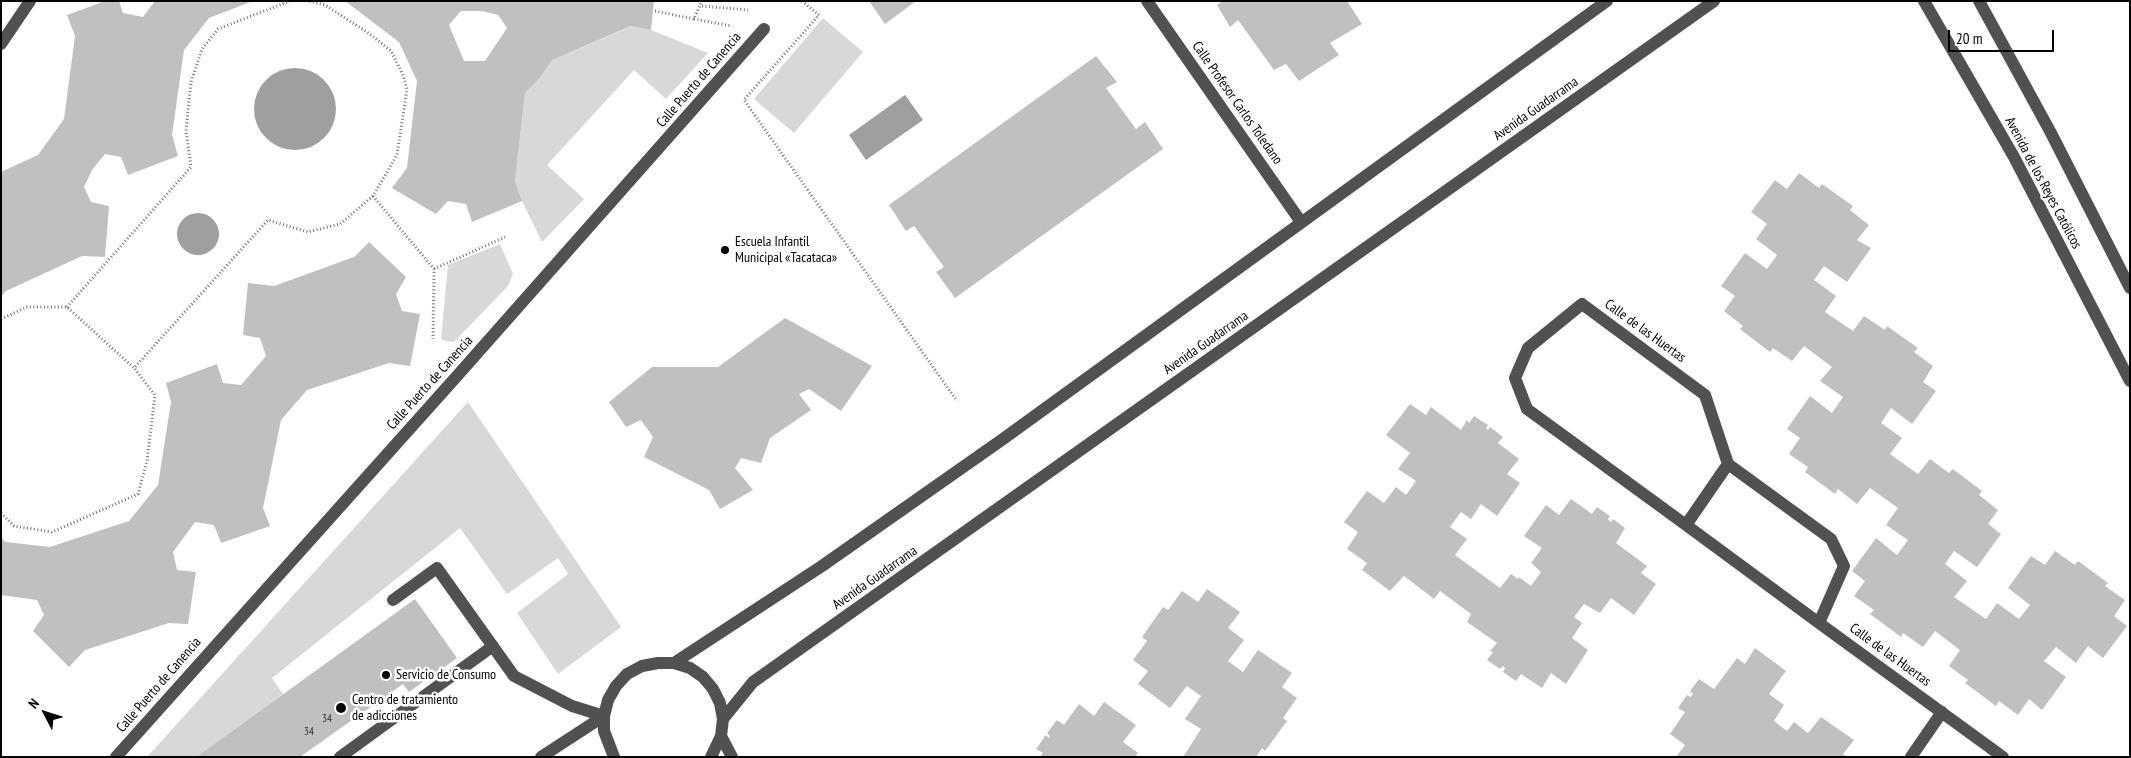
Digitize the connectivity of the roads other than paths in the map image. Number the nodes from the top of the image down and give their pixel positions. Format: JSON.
{"nodes":[{"id":1,"x":30,"y":1,"type":"edge"},
{"id":2,"x":1147,"y":1,"type":"edge"},
{"id":3,"x":1607,"y":1,"type":"edge"},
{"id":4,"x":1714,"y":1,"type":"edge"},
{"id":5,"x":1924,"y":1,"type":"edge"},
{"id":6,"x":1979,"y":1,"type":"edge"},
{"id":7,"x":764,"y":28,"type":"dead end"},
{"id":8,"x":1,"y":44,"type":"edge"},
{"id":9,"x":1301,"y":222,"type":"junction"},
{"id":10,"x":2130,"y":288,"type":"edge"},
{"id":11,"x":2130,"y":381,"type":"edge"},
{"id":12,"x":1728,"y":464,"type":"junction"},
{"id":13,"x":1686,"y":525,"type":"junction"},
{"id":14,"x":393,"y":600,"type":"dead end"},
{"id":15,"x":1819,"y":623,"type":"junction"},
{"id":16,"x":493,"y":646,"type":"junction"},
{"id":17,"x":674,"y":663,"type":"junction"},
{"id":18,"x":1942,"y":712,"type":"junction"},
{"id":19,"x":604,"y":716,"type":"junction"},
{"id":20,"x":723,"y":719,"type":"junction"},
{"id":21,"x":721,"y":736,"type":"junction"},
{"id":22,"x":116,"y":757,"type":"edge"},
{"id":23,"x":340,"y":757,"type":"edge"},
{"id":24,"x":541,"y":757,"type":"edge"},
{"id":25,"x":614,"y":757,"type":"edge"},
{"id":26,"x":711,"y":757,"type":"edge"},
{"id":27,"x":732,"y":757,"type":"edge"},
{"id":28,"x":1911,"y":757,"type":"edge"},
{"id":29,"x":2003,"y":757,"type":"edge"}],
"edges":[{"from":1,"to":8,"type":"street"},
{"from":2,"to":9,"type":"street","name":"Calle Profesor Carlos Toledano"},
{"from":3,"to":9,"type":"street"},
{"from":4,"to":20,"type":"street","name":"Avenida Guadarrama"},
{"from":5,"to":11,"type":"street","name":"Avenida de los Reyes Católicos"},
{"from":6,"to":10,"type":"street","name":"Avenida de los Reyes Católicos"},
{"from":7,"to":22,"type":"street","name":"Calle Puerto de Canencia"},
{"from":9,"to":17,"type":"street"},
{"from":12,"to":13,"type":"street"},
{"from":12,"to":13,"type":"street","name":"Calle de las Huertas"},
{"from":12,"to":15,"type":"street"},
{"from":13,"to":15,"type":"street","name":"Calle de las Huertas"},
{"from":14,"to":16,"type":"street"},
{"from":15,"to":18,"type":"street","name":"Calle de las Huertas"},
{"from":16,"to":19,"type":"street"},
{"from":16,"to":23,"type":"street"},
{"from":17,"to":19,"type":"street"},
{"from":17,"to":20,"type":"street"},
{"from":18,"to":28,"type":"street"},
{"from":18,"to":29,"type":"street","name":"Calle de las Huertas"},
{"from":19,"to":24,"type":"street"},
{"from":19,"to":25,"type":"street"},
{"from":20,"to":21,"type":"street"},
{"from":21,"to":26,"type":"street"},
{"from":21,"to":27,"type":"street"}]}
